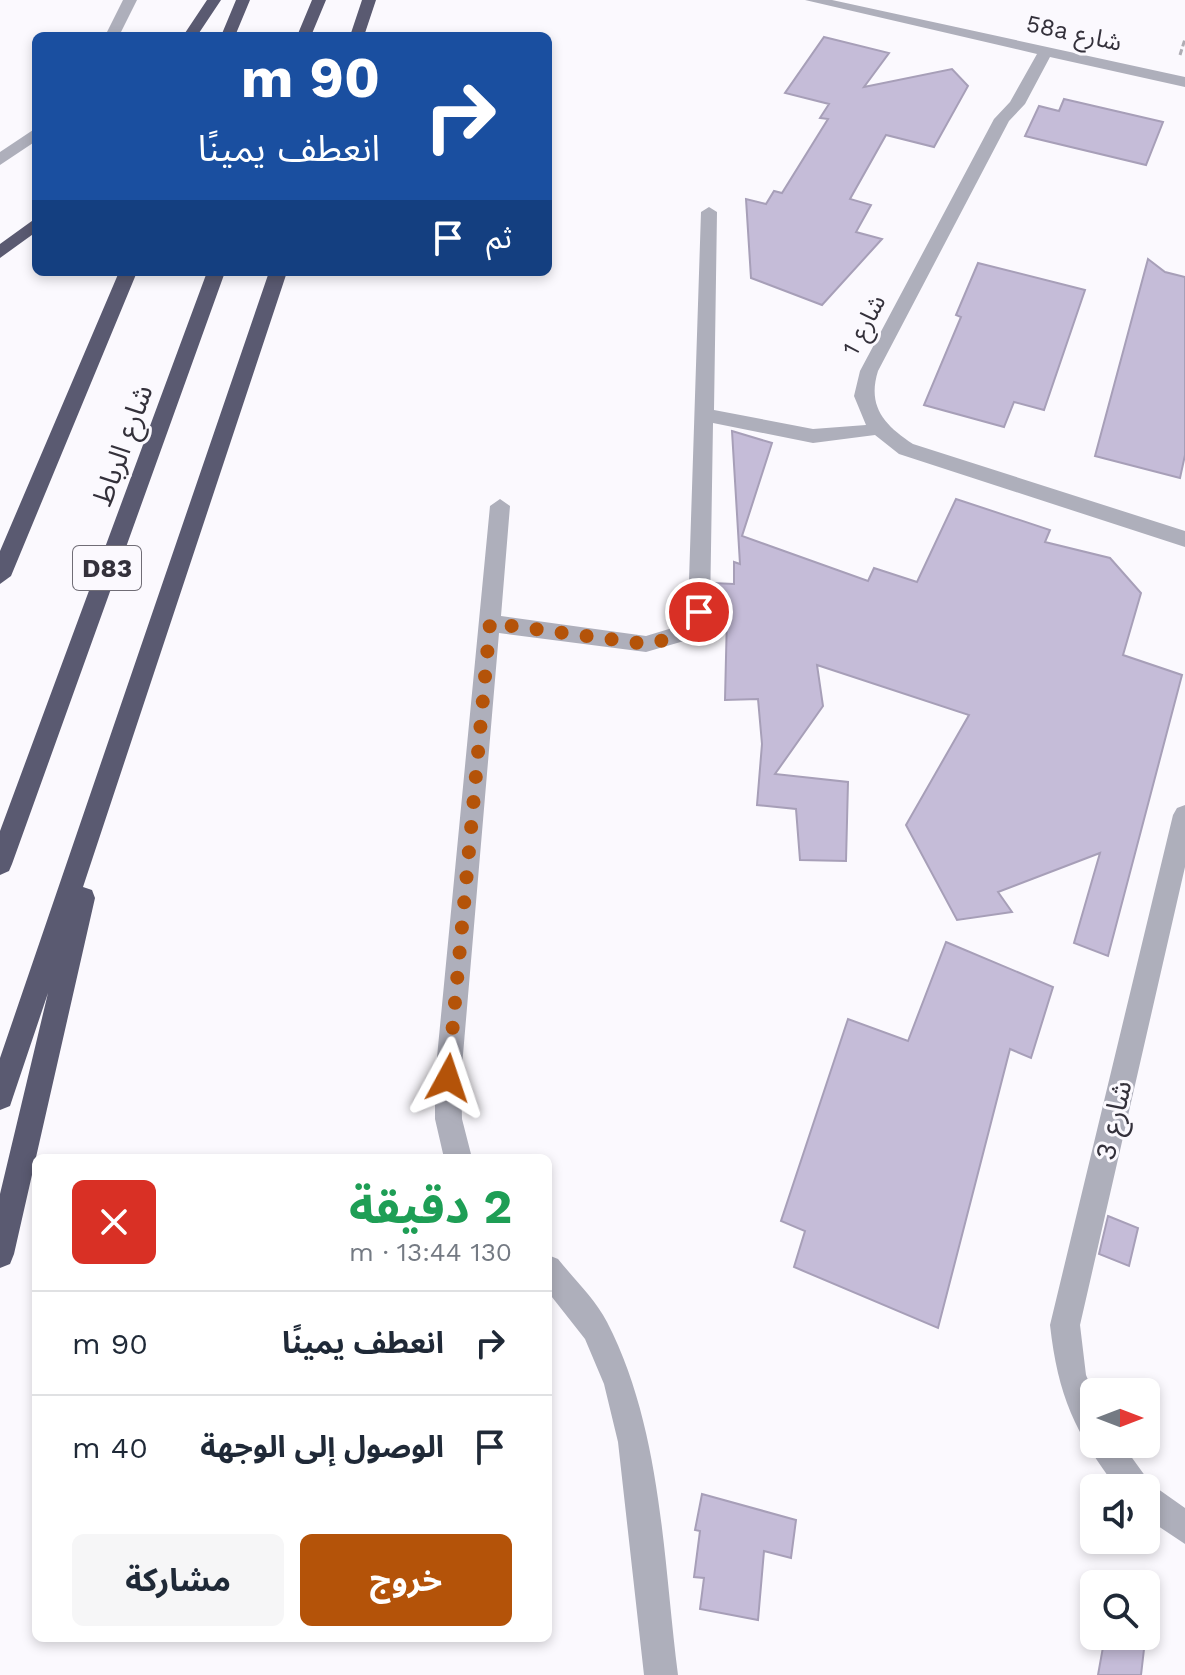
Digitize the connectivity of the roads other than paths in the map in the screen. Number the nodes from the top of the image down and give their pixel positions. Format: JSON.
{"nodes":[{"id":1,"x":130,"y":0,"type":"edge"},
{"id":2,"x":214,"y":0,"type":"edge"},
{"id":3,"x":243,"y":0,"type":"edge"},
{"id":4,"x":319,"y":0,"type":"edge"},
{"id":5,"x":369,"y":0,"type":"edge"},
{"id":6,"x":812,"y":0,"type":"edge"},
{"id":7,"x":114,"y":32,"type":"edge"},
{"id":8,"x":193,"y":32,"type":"edge"},
{"id":9,"x":230,"y":32,"type":"edge"},
{"id":10,"x":306,"y":32,"type":"edge"},
{"id":11,"x":358,"y":32,"type":"edge"},
{"id":12,"x":1026,"y":48,"type":"junction"},
{"id":13,"x":1045,"y":52,"type":"junction"},
{"id":14,"x":1185,"y":82,"type":"edge"},
{"id":15,"x":1002,"y":119,"type":"junction"},
{"id":16,"x":32,"y":136,"type":"edge"},
{"id":17,"x":0,"y":160,"type":"edge"},
{"id":18,"x":709,"y":212,"type":"dead end"},
{"id":19,"x":32,"y":226,"type":"edge"},
{"id":20,"x":0,"y":253,"type":"edge"},
{"id":21,"x":126,"y":276,"type":"edge"},
{"id":22,"x":215,"y":276,"type":"edge"},
{"id":23,"x":277,"y":276,"type":"edge"},
{"id":24,"x":705,"y":414,"type":"junction"},
{"id":25,"x":878,"y":428,"type":"junction"},
{"id":26,"x":500,"y":506,"type":"dead end"},
{"id":27,"x":1103,"y":510,"type":"junction"},
{"id":28,"x":1185,"y":525,"type":"edge"},
{"id":29,"x":1185,"y":539,"type":"edge"},
{"id":30,"x":0,"y":576,"type":"edge"},
{"id":31,"x":490,"y":623,"type":"junction"},
{"id":32,"x":112,"y":771,"type":"junction"},
{"id":33,"x":1185,"y":815,"type":"edge"},
{"id":34,"x":0,"y":864,"type":"edge"},
{"id":35,"x":0,"y":1097,"type":"edge"},
{"id":36,"x":456,"y":1154,"type":"edge"},
{"id":37,"x":0,"y":1254,"type":"edge"},
{"id":38,"x":552,"y":1274,"type":"edge"},
{"id":39,"x":1080,"y":1397,"type":"edge"},
{"id":40,"x":1160,"y":1509,"type":"edge"},
{"id":41,"x":1185,"y":1528,"type":"edge"},
{"id":42,"x":661,"y":1675,"type":"edge"}],
"edges":[{"from":1,"to":7,"type":"street"},
{"from":2,"to":8,"type":"highway"},
{"from":3,"to":9,"type":"highway"},
{"from":4,"to":10,"type":"highway"},
{"from":5,"to":11,"type":"highway"},
{"from":6,"to":12,"type":"street","name":"58a شارع"},
{"from":12,"to":13,"type":"street","name":"58a شارع"},
{"from":12,"to":15,"type":"street","name":"شارع 1"},
{"from":13,"to":14,"type":"street","name":"58a شارع"},
{"from":13,"to":15,"type":"street","name":"شارع 1"},
{"from":15,"to":25,"type":"street","name":"شارع 1"},
{"from":16,"to":17,"type":"street"},
{"from":18,"to":24,"type":"street"},
{"from":19,"to":20,"type":"highway"},
{"from":21,"to":30,"type":"highway","name":"شارع الرباط"},
{"from":22,"to":34,"type":"highway","name":"شارع الرباط","number":"D83"},
{"from":23,"to":32,"type":"highway"},
{"from":24,"to":25,"type":"street"},
{"from":24,"to":31,"type":"street"},
{"from":25,"to":27,"type":"street"},
{"from":26,"to":31,"type":"street"},
{"from":27,"to":28,"type":"street"},
{"from":27,"to":29,"type":"street"},
{"from":31,"to":36,"type":"street"},
{"from":32,"to":35,"type":"highway"},
{"from":32,"to":37,"type":"highway"},
{"from":33,"to":39,"type":"street","name":"شارع 3"},
{"from":38,"to":42,"type":"street"},
{"from":40,"to":41,"type":"street"}]}
